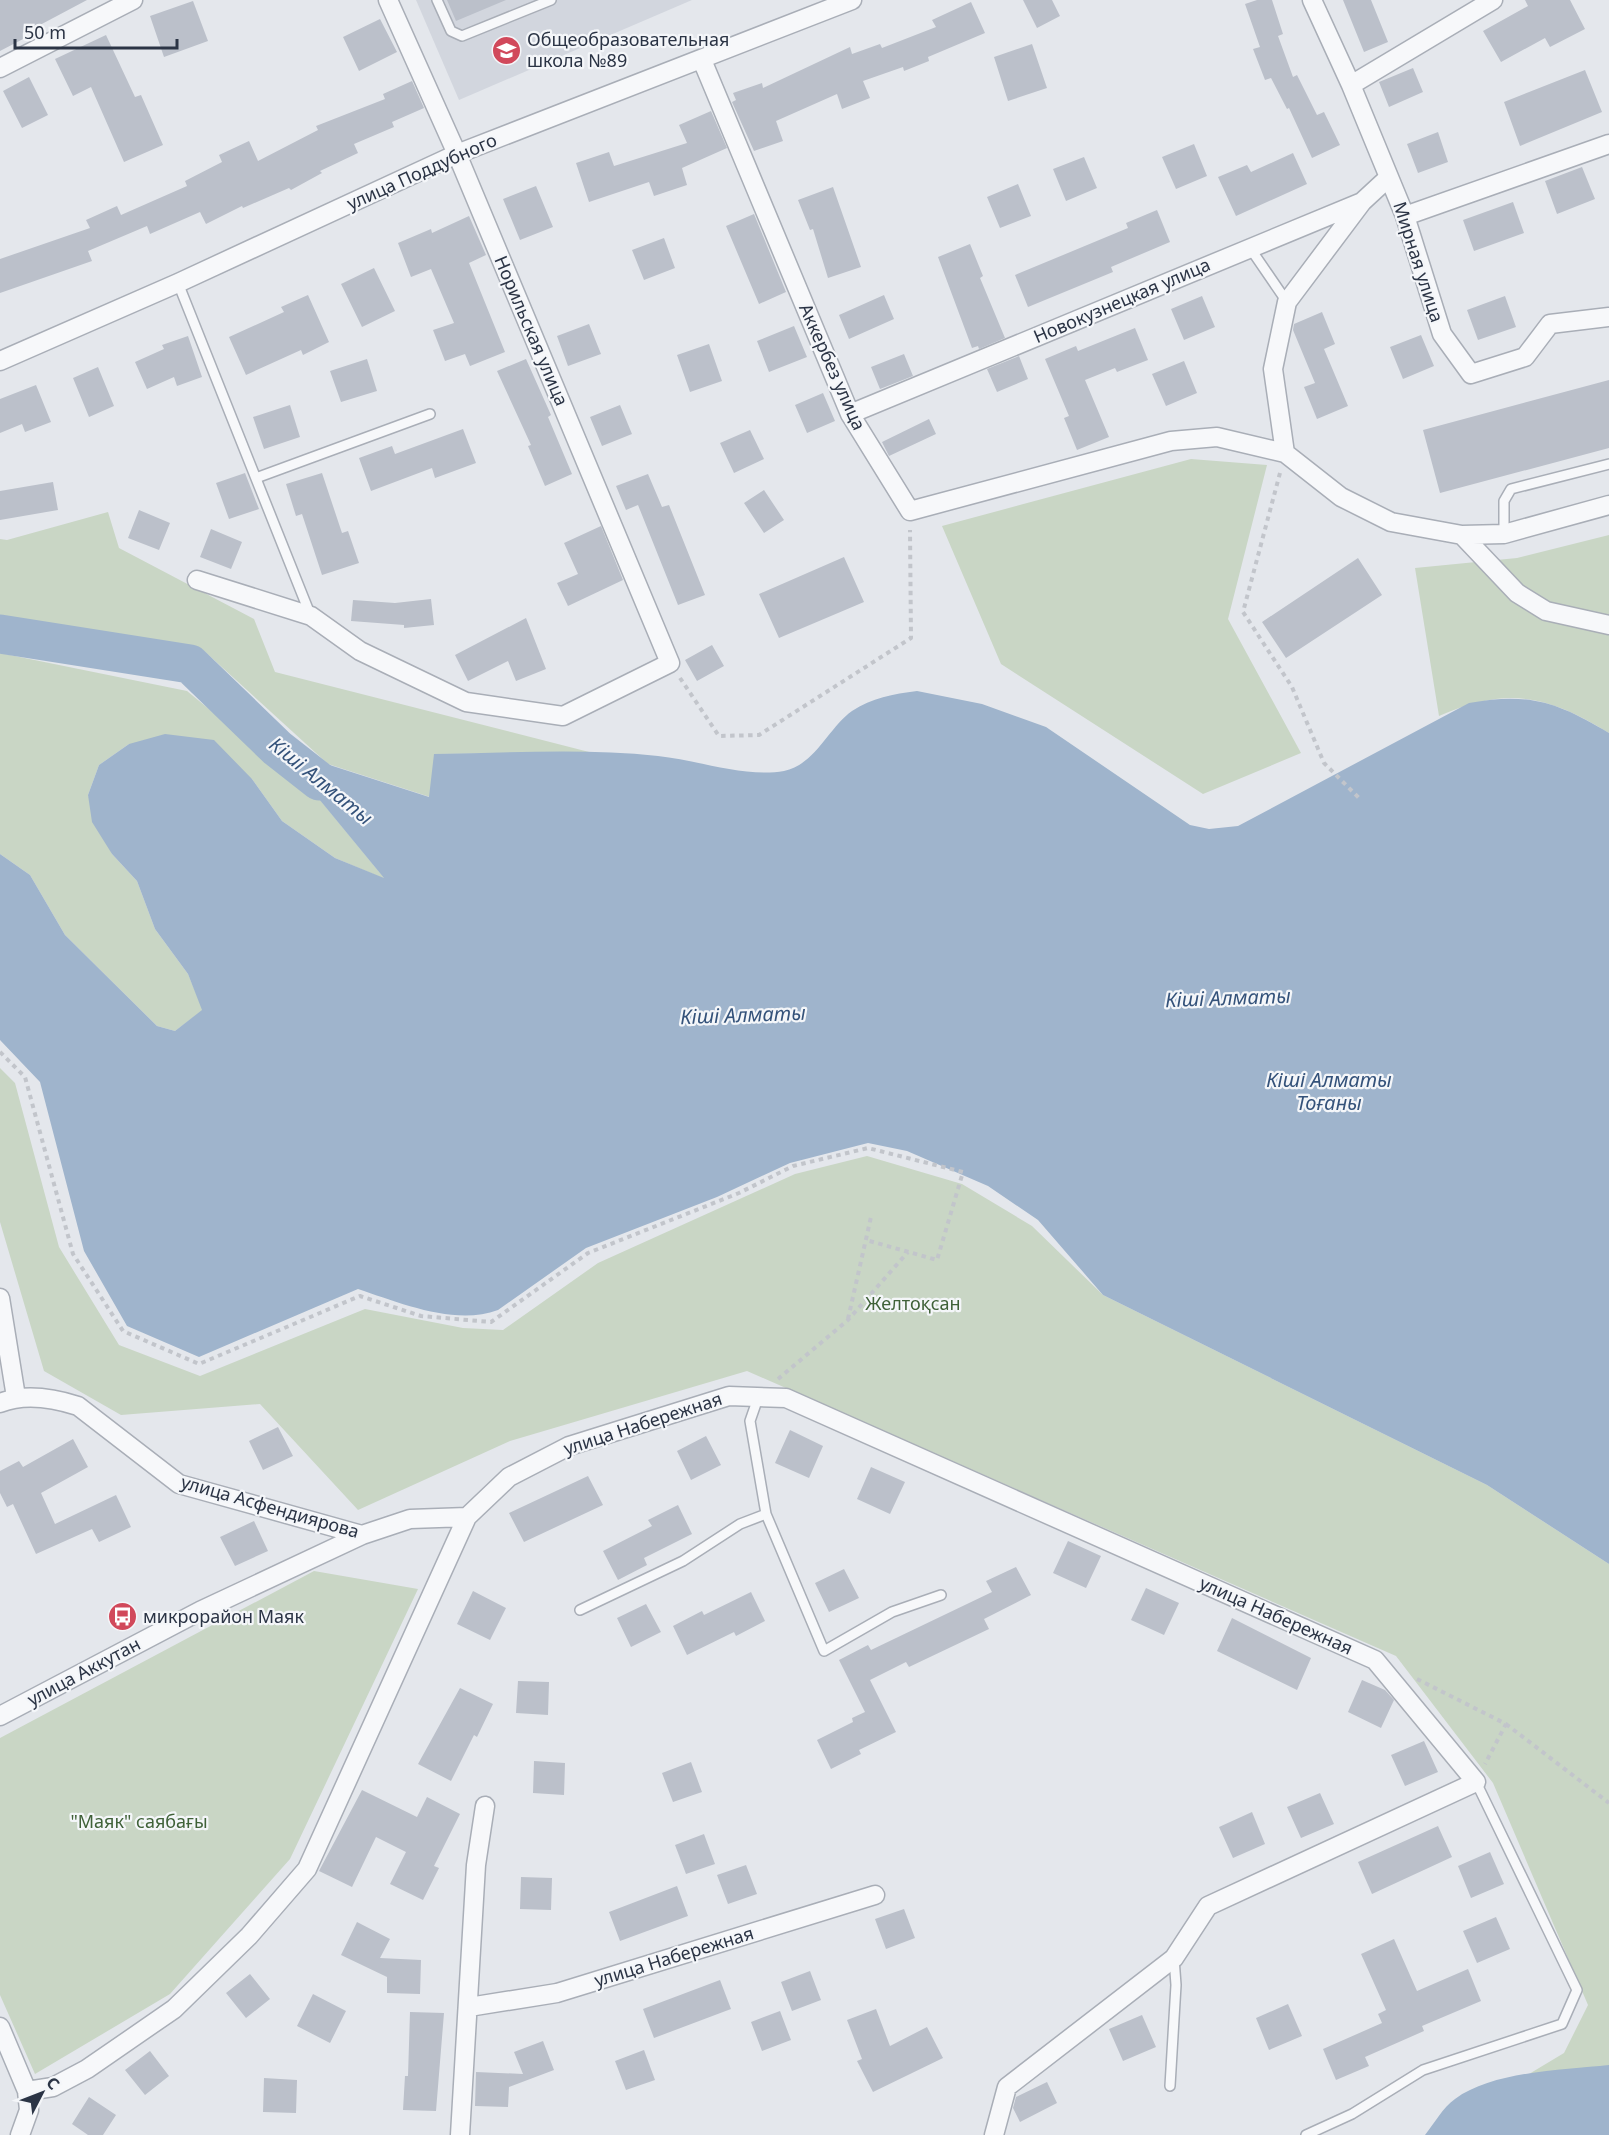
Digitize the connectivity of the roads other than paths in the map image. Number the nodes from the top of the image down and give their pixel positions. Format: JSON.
{"nodes":[{"id":1,"x":133,"y":0,"type":"edge"},
{"id":2,"x":388,"y":0,"type":"edge"},
{"id":3,"x":437,"y":0,"type":"edge"},
{"id":4,"x":551,"y":0,"type":"edge"},
{"id":5,"x":852,"y":0,"type":"edge"},
{"id":6,"x":1312,"y":0,"type":"edge"},
{"id":7,"x":1493,"y":0,"type":"edge"},
{"id":8,"x":702,"y":60,"type":"junction"},
{"id":9,"x":0,"y":68,"type":"edge"},
{"id":10,"x":1351,"y":84,"type":"junction"},
{"id":11,"x":1609,"y":144,"type":"edge"},
{"id":12,"x":457,"y":154,"type":"junction"},
{"id":13,"x":1388,"y":178,"type":"junction"},
{"id":14,"x":1362,"y":201,"type":"junction"},
{"id":15,"x":1405,"y":216,"type":"junction"},
{"id":16,"x":1250,"y":248,"type":"junction"},
{"id":17,"x":178,"y":283,"type":"junction"},
{"id":18,"x":1287,"y":302,"type":"junction"},
{"id":19,"x":1609,"y":317,"type":"edge"},
{"id":20,"x":0,"y":361,"type":"edge"},
{"id":21,"x":430,"y":414,"type":"dead end"},
{"id":22,"x":850,"y":414,"type":"junction"},
{"id":23,"x":1285,"y":453,"type":"junction"},
{"id":24,"x":1609,"y":464,"type":"edge"},
{"id":25,"x":256,"y":478,"type":"junction"},
{"id":26,"x":1609,"y":505,"type":"edge"},
{"id":27,"x":1504,"y":534,"type":"junction"},
{"id":28,"x":1462,"y":535,"type":"junction"},
{"id":29,"x":197,"y":580,"type":"dead end"},
{"id":30,"x":311,"y":616,"type":"junction"},
{"id":31,"x":1609,"y":625,"type":"edge"},
{"id":32,"x":0,"y":1298,"type":"edge"},
{"id":33,"x":759,"y":1395,"type":"junction"},
{"id":34,"x":8,"y":1400,"type":"edge"},
{"id":35,"x":766,"y":1514,"type":"junction"},
{"id":36,"x":467,"y":1517,"type":"junction"},
{"id":37,"x":362,"y":1535,"type":"junction"},
{"id":38,"x":941,"y":1595,"type":"dead end"},
{"id":39,"x":580,"y":1610,"type":"dead end"},
{"id":40,"x":0,"y":1716,"type":"edge"},
{"id":41,"x":1476,"y":1782,"type":"junction"},
{"id":42,"x":485,"y":1806,"type":"dead end"},
{"id":43,"x":875,"y":1894,"type":"dead end"},
{"id":44,"x":1174,"y":1958,"type":"junction"},
{"id":45,"x":469,"y":2007,"type":"junction"},
{"id":46,"x":0,"y":2027,"type":"edge"},
{"id":47,"x":1170,"y":2086,"type":"dead end"},
{"id":48,"x":27,"y":2091,"type":"junction"},
{"id":49,"x":20,"y":2135,"type":"edge"},
{"id":50,"x":460,"y":2135,"type":"edge"},
{"id":51,"x":994,"y":2135,"type":"edge"},
{"id":52,"x":1306,"y":2135,"type":"edge"}],
"edges":[{"from":1,"to":9,"type":"street"},
{"from":2,"to":12,"type":"street","name":"Норильская улица"},
{"from":3,"to":4,"type":"lane"},
{"from":5,"to":8,"type":"street","name":"улица Поддубного"},
{"from":6,"to":10,"type":"street","name":"Мирная улица"},
{"from":7,"to":10,"type":"street"},
{"from":8,"to":12,"type":"street","name":"улица Поддубного"},
{"from":8,"to":22,"type":"street","name":"Аккербез улица"},
{"from":10,"to":13,"type":"street","name":"Мирная улица"},
{"from":11,"to":15,"type":"street"},
{"from":12,"to":17,"type":"street","name":"улица Поддубного"},
{"from":12,"to":30,"type":"street","name":"Норильская улица"},
{"from":13,"to":14,"type":"street","name":"Новокузнецкая улица"},
{"from":13,"to":15,"type":"street","name":"Мирная улица"},
{"from":14,"to":16,"type":"street","name":"Новокузнецкая улица"},
{"from":14,"to":18,"type":"street"},
{"from":15,"to":19,"type":"street","name":"Мирная улица"},
{"from":16,"to":18,"type":"lane"},
{"from":16,"to":22,"type":"street","name":"Новокузнецкая улица"},
{"from":17,"to":20,"type":"street","name":"улица Поддубного"},
{"from":17,"to":25,"type":"lane"},
{"from":18,"to":23,"type":"street"},
{"from":21,"to":25,"type":"lane"},
{"from":22,"to":23,"type":"street","name":"Аккербез улица"},
{"from":23,"to":28,"type":"street"},
{"from":24,"to":27,"type":"lane"},
{"from":25,"to":30,"type":"lane"},
{"from":26,"to":27,"type":"street"},
{"from":27,"to":28,"type":"street"},
{"from":28,"to":31,"type":"street"},
{"from":29,"to":30,"type":"street"},
{"from":32,"to":34,"type":"street","name":"улица Асфендиярова"},
{"from":33,"to":35,"type":"lane"},
{"from":33,"to":36,"type":"street","name":"улица Набережная"},
{"from":33,"to":41,"type":"street","name":"улица Набережная"},
{"from":34,"to":37,"type":"street","name":"улица Асфендиярова"},
{"from":35,"to":38,"type":"lane"},
{"from":35,"to":39,"type":"lane"},
{"from":36,"to":37,"type":"street","name":"улица Асфендиярова"},
{"from":36,"to":48,"type":"street"},
{"from":37,"to":40,"type":"street","name":"улица Аккутан"},
{"from":41,"to":44,"type":"street"},
{"from":41,"to":52,"type":"lane"},
{"from":42,"to":45,"type":"street"},
{"from":43,"to":45,"type":"street","name":"улица Набережная"},
{"from":44,"to":47,"type":"lane"},
{"from":44,"to":51,"type":"street"},
{"from":45,"to":50,"type":"street"},
{"from":46,"to":48,"type":"street"},
{"from":48,"to":49,"type":"street"}]}
